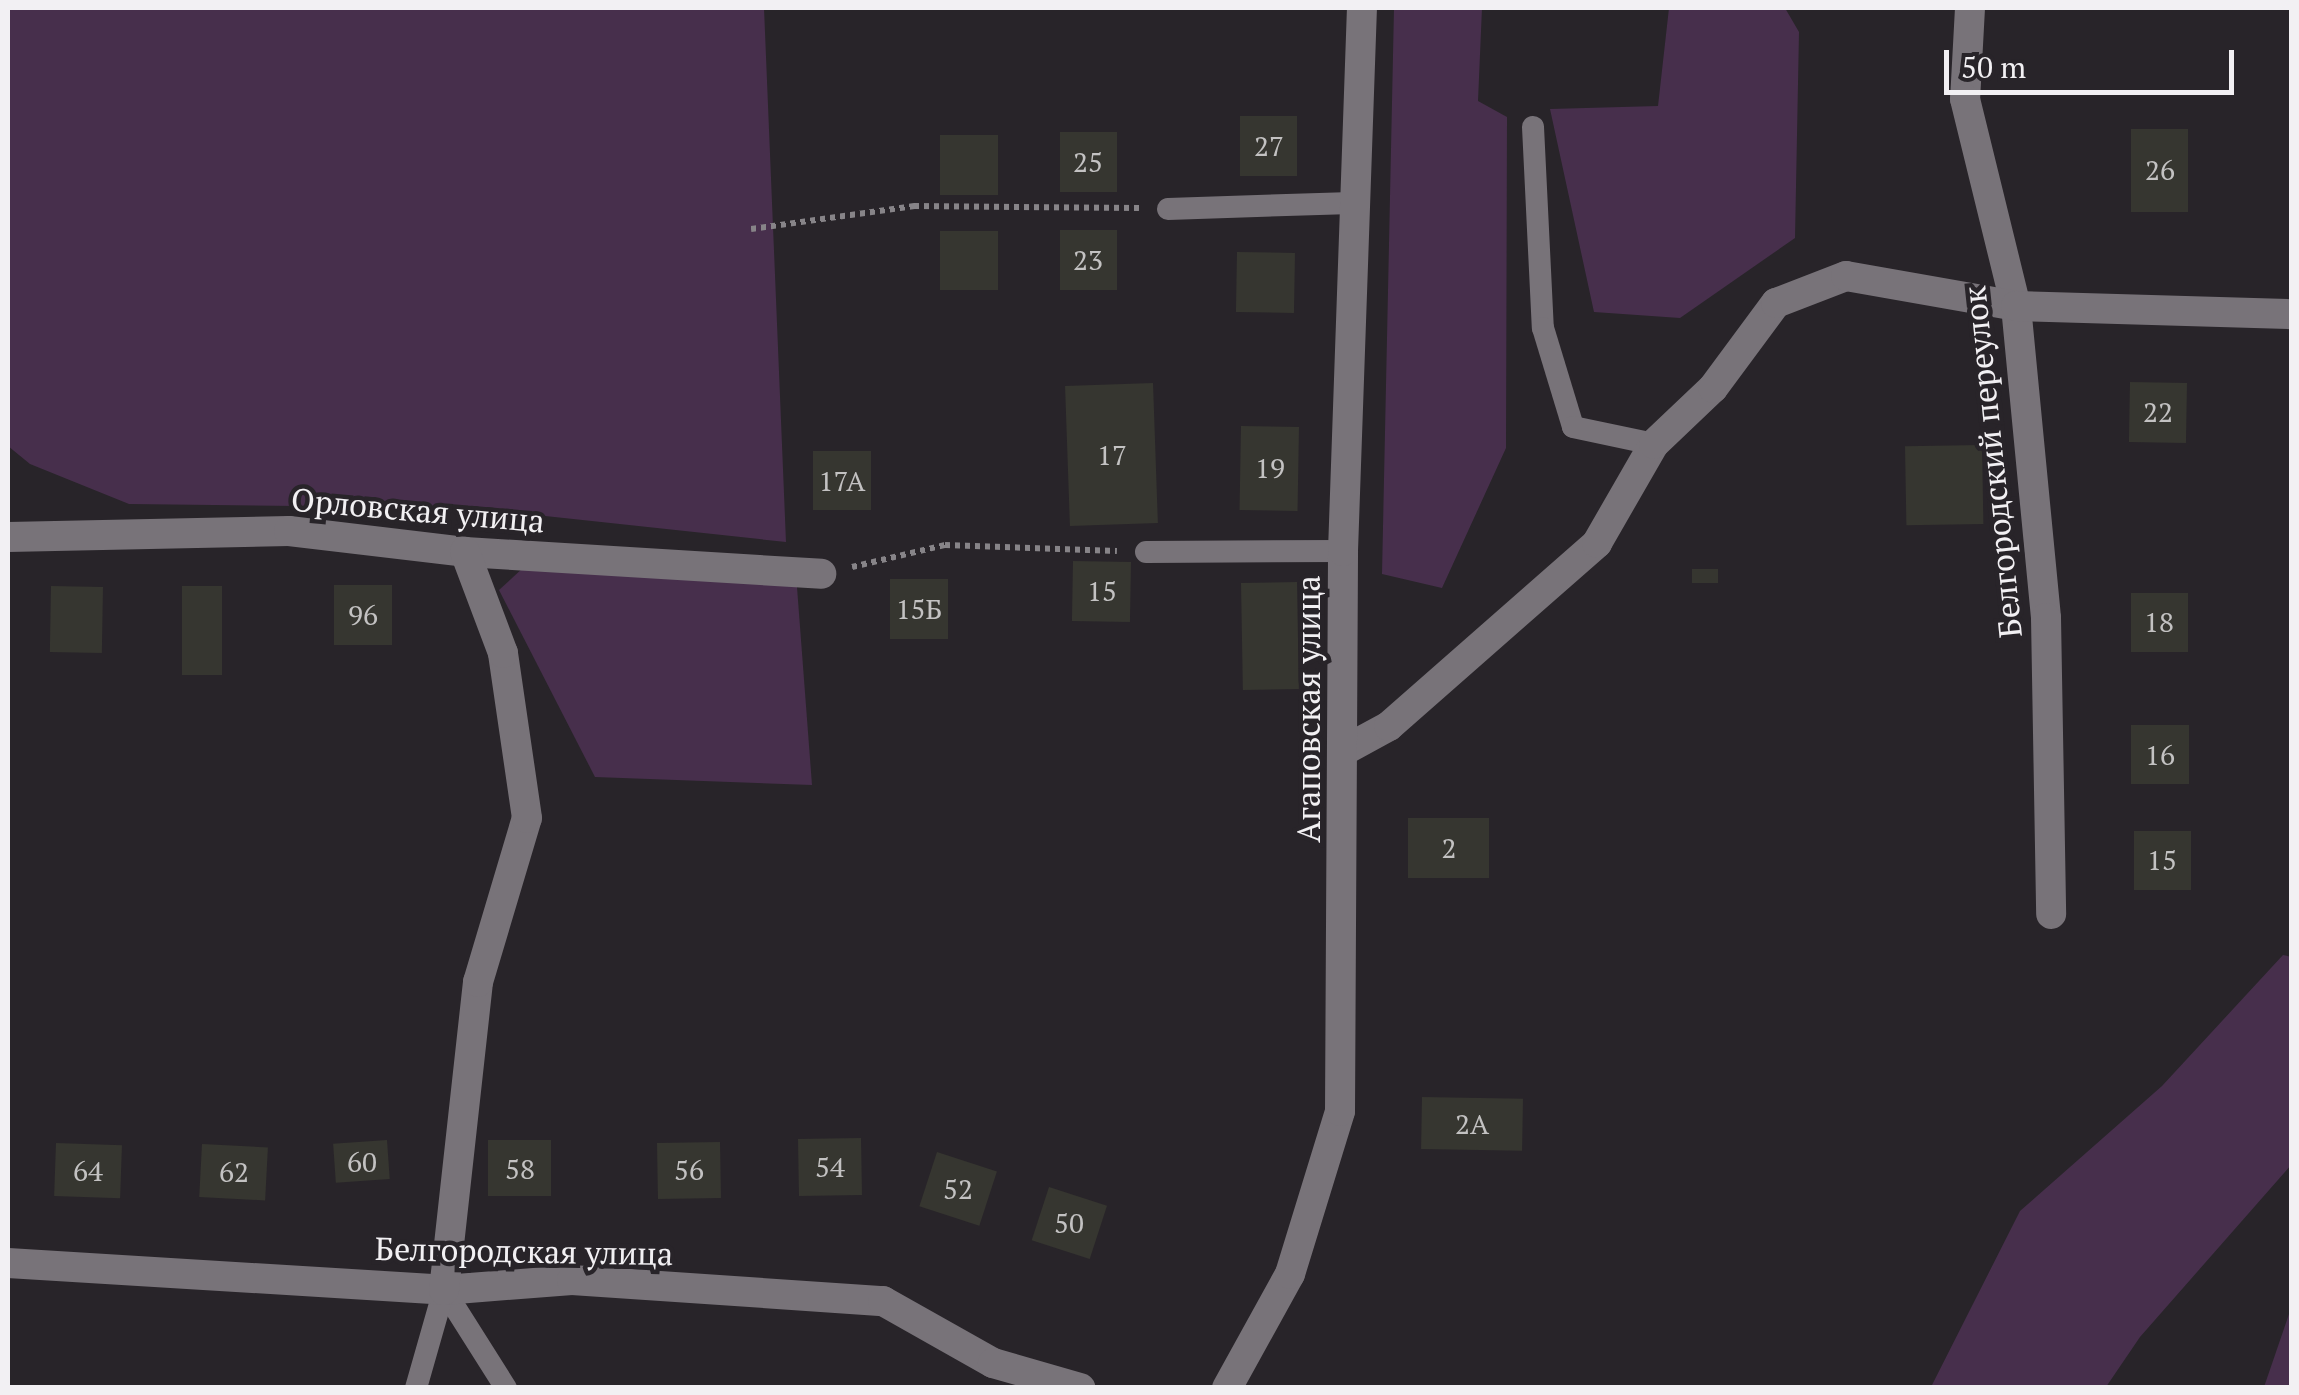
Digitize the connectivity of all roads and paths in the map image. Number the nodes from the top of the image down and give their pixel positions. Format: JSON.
{"nodes":[{"id":1,"x":1362,"y":8,"type":"edge"},
{"id":2,"x":1970,"y":8,"type":"edge"},
{"id":3,"x":1533,"y":128,"type":"dead end"},
{"id":4,"x":1352,"y":203,"type":"junction"},
{"id":5,"x":1168,"y":209,"type":"joint"},
{"id":6,"x":752,"y":229,"type":"dead end"},
{"id":7,"x":2016,"y":306,"type":"junction"},
{"id":8,"x":2292,"y":314,"type":"edge"},
{"id":9,"x":1654,"y":444,"type":"junction"},
{"id":10,"x":8,"y":537,"type":"edge"},
{"id":11,"x":1343,"y":551,"type":"junction"},
{"id":12,"x":464,"y":552,"type":"junction"},
{"id":13,"x":1146,"y":552,"type":"joint"},
{"id":14,"x":821,"y":574,"type":"joint"},
{"id":15,"x":1345,"y":750,"type":"junction"},
{"id":16,"x":2051,"y":914,"type":"dead end"},
{"id":17,"x":8,"y":1263,"type":"edge"},
{"id":18,"x":444,"y":1290,"type":"junction"},
{"id":19,"x":416,"y":1388,"type":"edge"},
{"id":20,"x":506,"y":1388,"type":"edge"},
{"id":21,"x":1080,"y":1388,"type":"edge"},
{"id":22,"x":1226,"y":1388,"type":"edge"}],
"edges":[{"from":1,"to":4,"type":"street","name":"Агаповская улица"},
{"from":2,"to":7,"type":"street","name":"Белгородский переулок"},
{"from":3,"to":9,"type":"lane"},
{"from":4,"to":5,"type":"lane"},
{"from":4,"to":11,"type":"street","name":"Агаповская улица"},
{"from":5,"to":6,"type":"path"},
{"from":7,"to":8,"type":"street"},
{"from":7,"to":9,"type":"street"},
{"from":7,"to":16,"type":"street","name":"Белгородский переулок"},
{"from":9,"to":15,"type":"street"},
{"from":10,"to":12,"type":"street","name":"Орловская улица"},
{"from":11,"to":13,"type":"lane"},
{"from":11,"to":15,"type":"street","name":"Агаповская улица"},
{"from":12,"to":14,"type":"street","name":"Орловская улица"},
{"from":12,"to":18,"type":"street"},
{"from":13,"to":14,"type":"path"},
{"from":15,"to":22,"type":"street","name":"Агаповская улица"},
{"from":17,"to":18,"type":"street","name":"Белгородская улица"},
{"from":18,"to":19,"type":"lane"},
{"from":18,"to":20,"type":"lane"},
{"from":18,"to":21,"type":"street","name":"Белгородская улица"}]}
